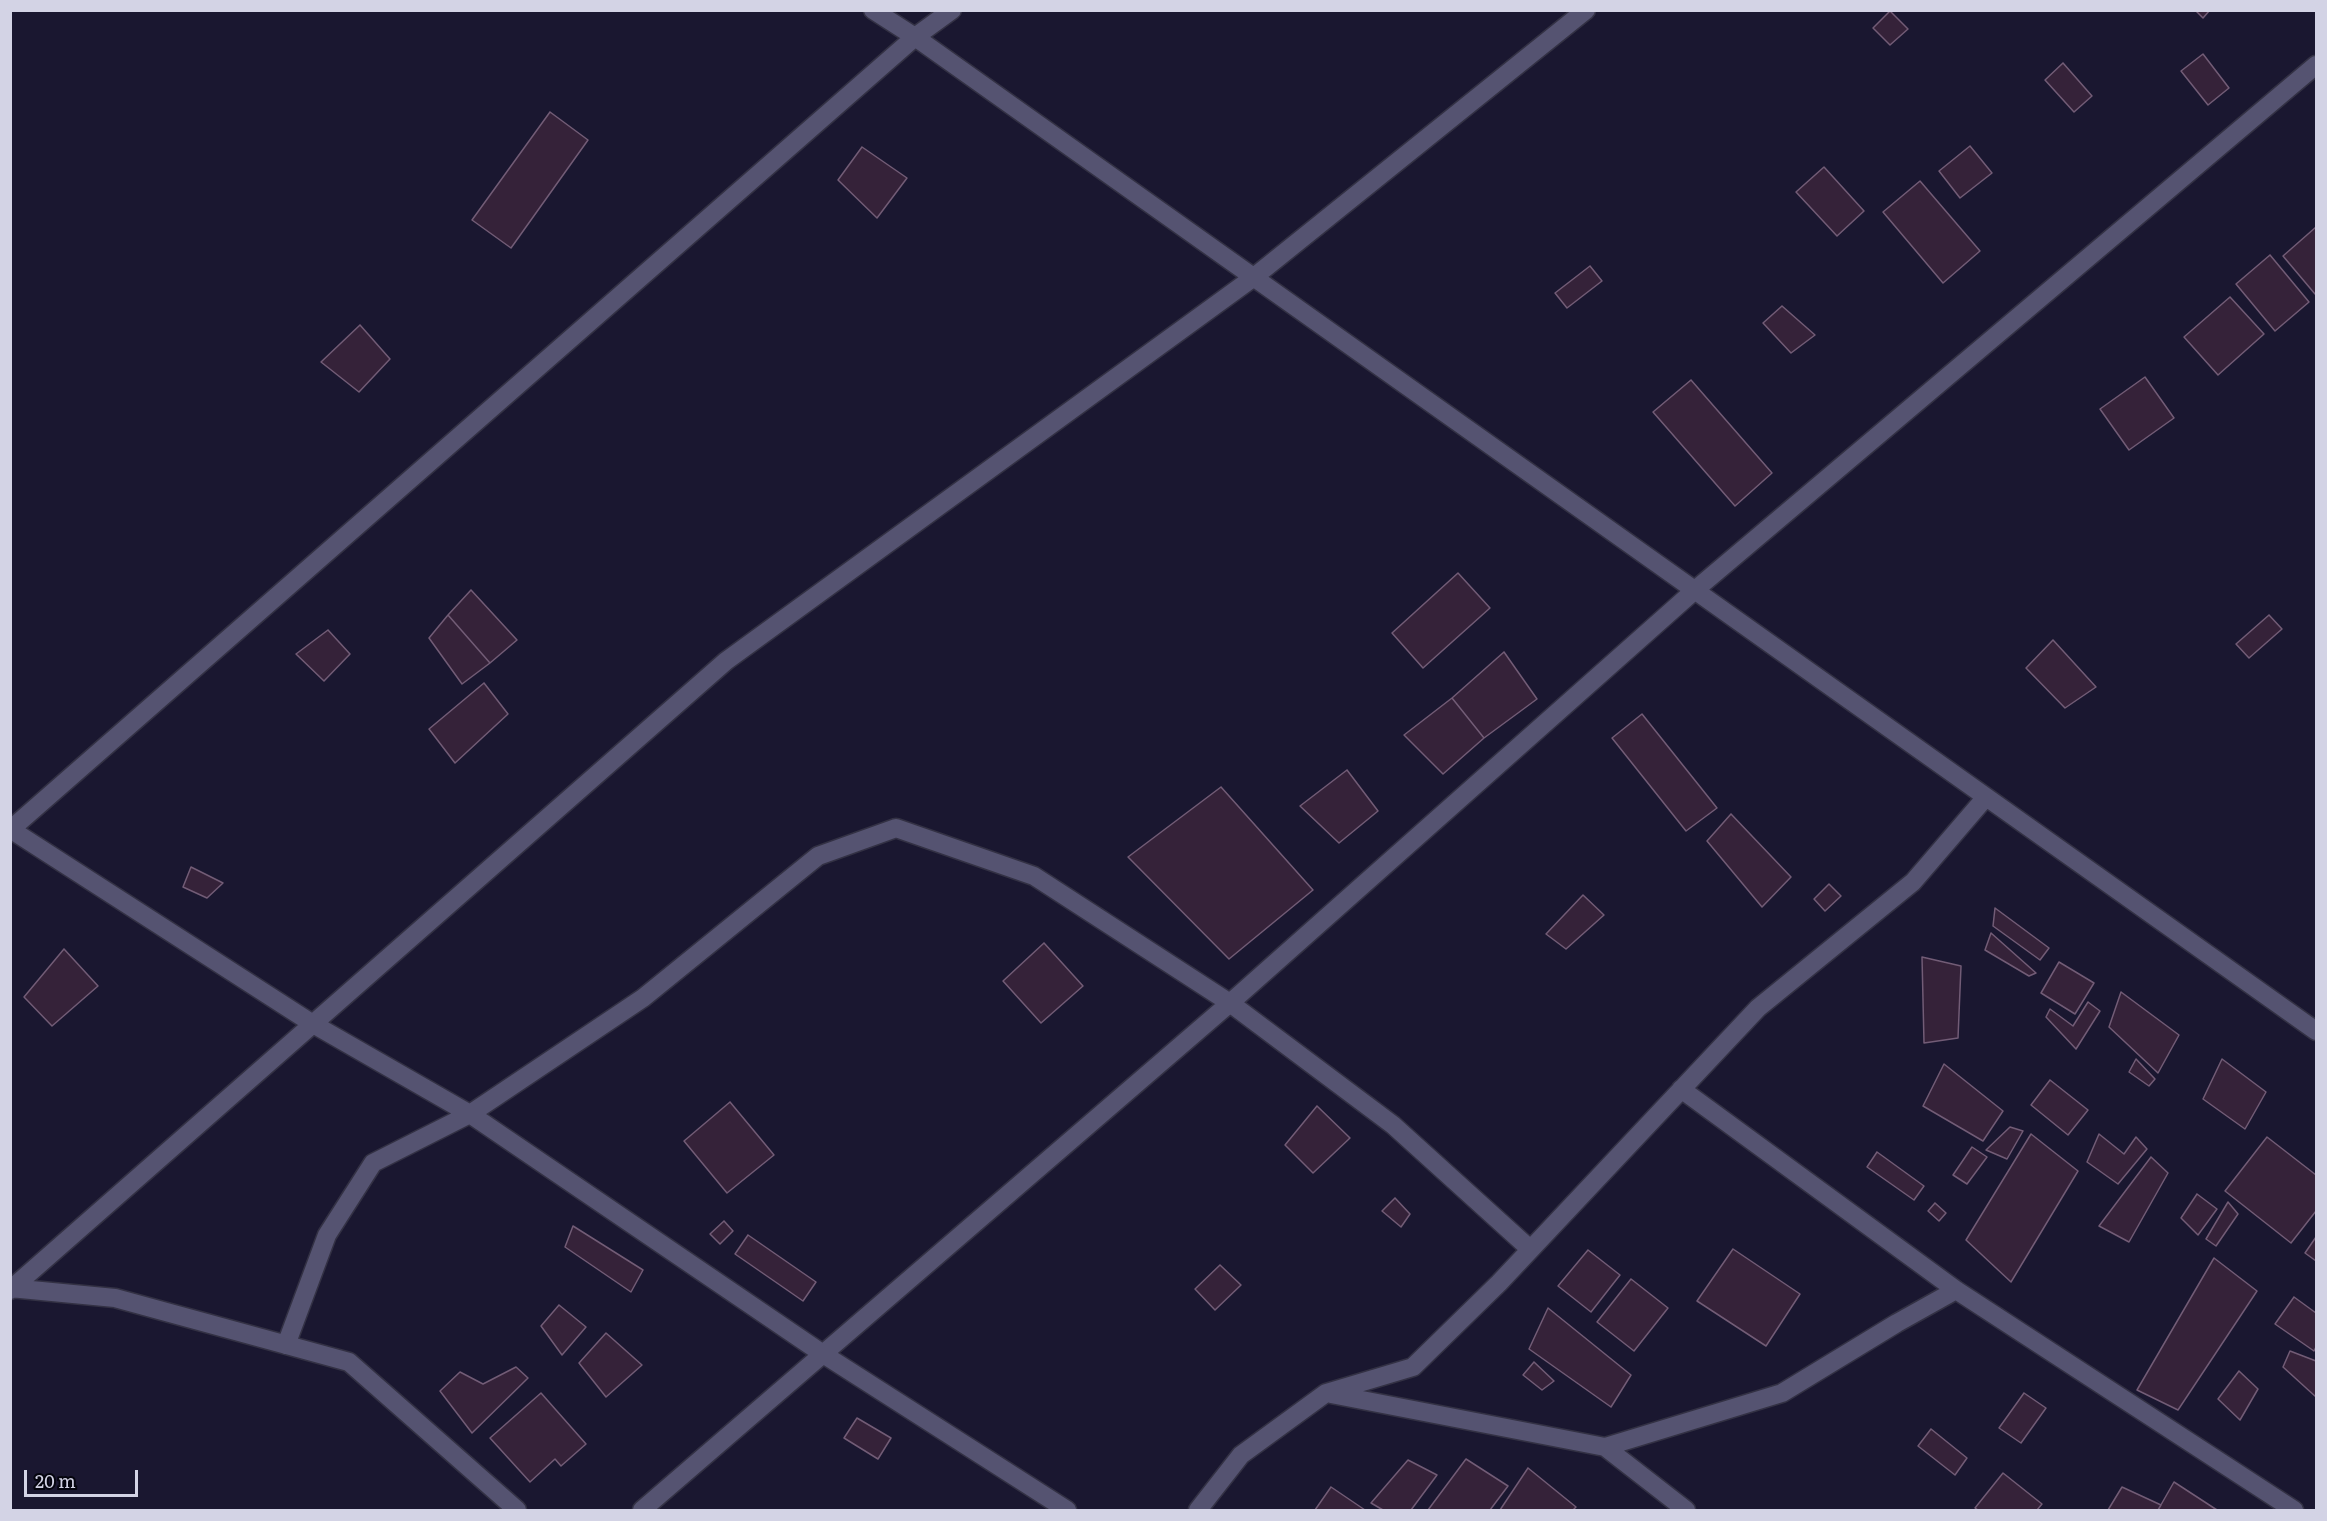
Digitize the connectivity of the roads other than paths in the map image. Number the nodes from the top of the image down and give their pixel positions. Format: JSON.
{"nodes":[{"id":1,"x":873,"y":10,"type":"edge"},
{"id":2,"x":952,"y":10,"type":"edge"},
{"id":3,"x":1586,"y":10,"type":"edge"},
{"id":4,"x":915,"y":38,"type":"junction"},
{"id":5,"x":2316,"y":65,"type":"edge"},
{"id":6,"x":1254,"y":278,"type":"junction"},
{"id":7,"x":1695,"y":590,"type":"junction"},
{"id":8,"x":1986,"y":797,"type":"junction"},
{"id":9,"x":10,"y":823,"type":"edge"},
{"id":10,"x":11,"y":829,"type":"edge"},
{"id":11,"x":1230,"y":1003,"type":"junction"},
{"id":12,"x":313,"y":1024,"type":"junction"},
{"id":13,"x":2316,"y":1031,"type":"edge"},
{"id":14,"x":1681,"y":1089,"type":"junction"},
{"id":15,"x":470,"y":1114,"type":"junction"},
{"id":16,"x":1530,"y":1249,"type":"junction"},
{"id":17,"x":11,"y":1289,"type":"edge"},
{"id":18,"x":1956,"y":1290,"type":"junction"},
{"id":19,"x":286,"y":1345,"type":"junction"},
{"id":20,"x":824,"y":1354,"type":"junction"},
{"id":21,"x":1326,"y":1394,"type":"junction"},
{"id":22,"x":1605,"y":1447,"type":"junction"},
{"id":23,"x":517,"y":1510,"type":"edge"},
{"id":24,"x":642,"y":1510,"type":"edge"},
{"id":25,"x":1067,"y":1510,"type":"edge"},
{"id":26,"x":1198,"y":1510,"type":"edge"},
{"id":27,"x":1686,"y":1510,"type":"edge"},
{"id":28,"x":2294,"y":1510,"type":"edge"}],
"edges":[{"from":1,"to":4,"type":"street"},
{"from":2,"to":4,"type":"street"},
{"from":3,"to":6,"type":"street"},
{"from":4,"to":6,"type":"street"},
{"from":4,"to":10,"type":"street"},
{"from":5,"to":7,"type":"street"},
{"from":6,"to":7,"type":"street"},
{"from":6,"to":12,"type":"street"},
{"from":7,"to":8,"type":"street"},
{"from":7,"to":11,"type":"street"},
{"from":8,"to":13,"type":"street"},
{"from":8,"to":14,"type":"street"},
{"from":9,"to":10,"type":"street"},
{"from":10,"to":12,"type":"street"},
{"from":11,"to":15,"type":"street"},
{"from":11,"to":16,"type":"street"},
{"from":11,"to":20,"type":"street"},
{"from":12,"to":15,"type":"street"},
{"from":12,"to":17,"type":"street"},
{"from":14,"to":16,"type":"street"},
{"from":14,"to":18,"type":"street"},
{"from":15,"to":19,"type":"street"},
{"from":15,"to":20,"type":"street"},
{"from":16,"to":21,"type":"street"},
{"from":17,"to":19,"type":"street"},
{"from":18,"to":22,"type":"street"},
{"from":18,"to":28,"type":"street"},
{"from":19,"to":23,"type":"street"},
{"from":20,"to":24,"type":"street"},
{"from":20,"to":25,"type":"street"},
{"from":21,"to":22,"type":"street"},
{"from":21,"to":26,"type":"street"},
{"from":22,"to":27,"type":"street"}]}
